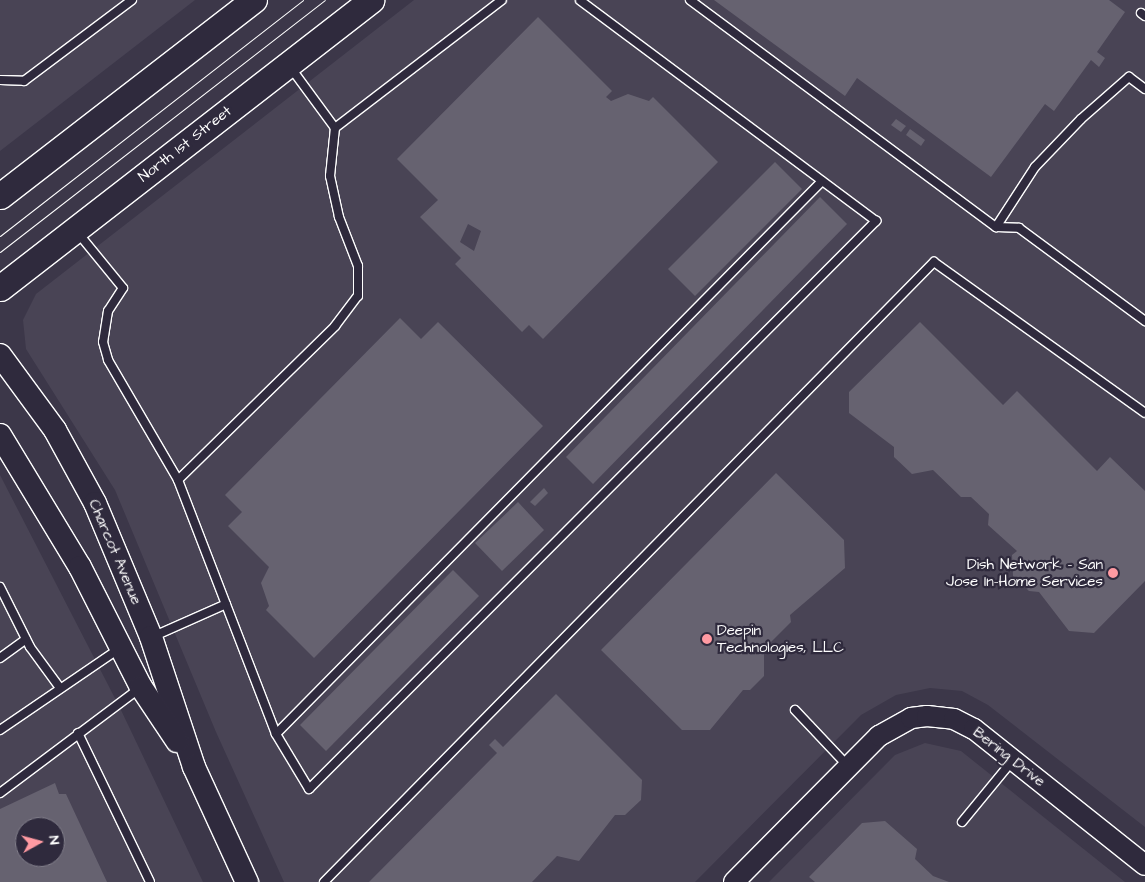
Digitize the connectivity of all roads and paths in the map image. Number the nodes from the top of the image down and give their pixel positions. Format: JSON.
{"nodes":[{"id":1,"x":132,"y":0,"type":"edge"},
{"id":2,"x":254,"y":0,"type":"edge"},
{"id":3,"x":371,"y":0,"type":"edge"},
{"id":4,"x":502,"y":0,"type":"edge"},
{"id":5,"x":580,"y":0,"type":"edge"},
{"id":6,"x":690,"y":0,"type":"edge"},
{"id":7,"x":288,"y":64,"type":"junction"},
{"id":8,"x":0,"y":80,"type":"edge"},
{"id":9,"x":1145,"y":89,"type":"edge"},
{"id":10,"x":335,"y":128,"type":"junction"},
{"id":11,"x":822,"y":181,"type":"junction"},
{"id":12,"x":0,"y":196,"type":"edge"},
{"id":13,"x":996,"y":227,"type":"junction"},
{"id":14,"x":75,"y":229,"type":"junction"},
{"id":15,"x":0,"y":288,"type":"edge"},
{"id":16,"x":1145,"y":321,"type":"edge"},
{"id":17,"x":0,"y":355,"type":"edge"},
{"id":18,"x":1145,"y":413,"type":"edge"},
{"id":19,"x":2,"y":442,"type":"edge"},
{"id":20,"x":178,"y":480,"type":"junction"},
{"id":21,"x":0,"y":587,"type":"edge"},
{"id":22,"x":226,"y":604,"type":"junction"},
{"id":23,"x":151,"y":637,"type":"junction"},
{"id":24,"x":26,"y":639,"type":"junction"},
{"id":25,"x":122,"y":647,"type":"junction"},
{"id":26,"x":0,"y":658,"type":"edge"},
{"id":27,"x":141,"y":687,"type":"junction"},
{"id":28,"x":60,"y":688,"type":"junction"},
{"id":29,"x":795,"y":710,"type":"dead end"},
{"id":30,"x":0,"y":730,"type":"edge"},
{"id":31,"x":78,"y":733,"type":"junction"},
{"id":32,"x":276,"y":734,"type":"junction"},
{"id":33,"x":1013,"y":760,"type":"junction"},
{"id":34,"x":848,"y":766,"type":"junction"},
{"id":35,"x":194,"y":767,"type":"junction"},
{"id":36,"x":0,"y":794,"type":"edge"},
{"id":37,"x":962,"y":822,"type":"dead end"},
{"id":38,"x":1145,"y":865,"type":"edge"},
{"id":39,"x":150,"y":882,"type":"edge"},
{"id":40,"x":247,"y":882,"type":"edge"},
{"id":41,"x":324,"y":882,"type":"edge"},
{"id":42,"x":734,"y":882,"type":"edge"}],
"edges":[{"from":1,"to":8,"type":"lane"},
{"from":2,"to":12,"type":"main road"},
{"from":3,"to":7,"type":"main road","name":"North 1st Street"},
{"from":4,"to":10,"type":"lane"},
{"from":5,"to":11,"type":"lane"},
{"from":6,"to":13,"type":"lane"},
{"from":7,"to":10,"type":"lane"},
{"from":7,"to":14,"type":"main road","name":"North 1st Street"},
{"from":9,"to":13,"type":"lane"},
{"from":10,"to":20,"type":"lane"},
{"from":11,"to":32,"type":"lane"},
{"from":11,"to":32,"type":"lane"},
{"from":13,"to":16,"type":"lane"},
{"from":14,"to":15,"type":"main road","name":"North 1st Street"},
{"from":14,"to":20,"type":"lane"},
{"from":17,"to":23,"type":"main road","name":"Charcot Avenue"},
{"from":18,"to":41,"type":"lane"},
{"from":19,"to":25,"type":"main road","name":"Charcot Avenue"},
{"from":20,"to":22,"type":"lane"},
{"from":21,"to":24,"type":"lane"},
{"from":22,"to":23,"type":"lane"},
{"from":22,"to":32,"type":"lane"},
{"from":23,"to":35,"type":"main road","name":"Charcot Avenue"},
{"from":24,"to":26,"type":"lane"},
{"from":24,"to":28,"type":"lane"},
{"from":25,"to":27,"type":"main road","name":"Charcot Avenue"},
{"from":25,"to":28,"type":"lane"},
{"from":27,"to":31,"type":"lane"},
{"from":27,"to":35,"type":"main road","name":"Charcot Avenue"},
{"from":28,"to":30,"type":"lane"},
{"from":29,"to":34,"type":"lane"},
{"from":31,"to":36,"type":"lane"},
{"from":31,"to":39,"type":"lane"},
{"from":33,"to":34,"type":"street","name":"Bering Drive"},
{"from":33,"to":37,"type":"lane"},
{"from":33,"to":38,"type":"street","name":"Bering Drive"},
{"from":34,"to":42,"type":"street","name":"Bering Drive"},
{"from":35,"to":40,"type":"main road","name":"Charcot Avenue"}]}
